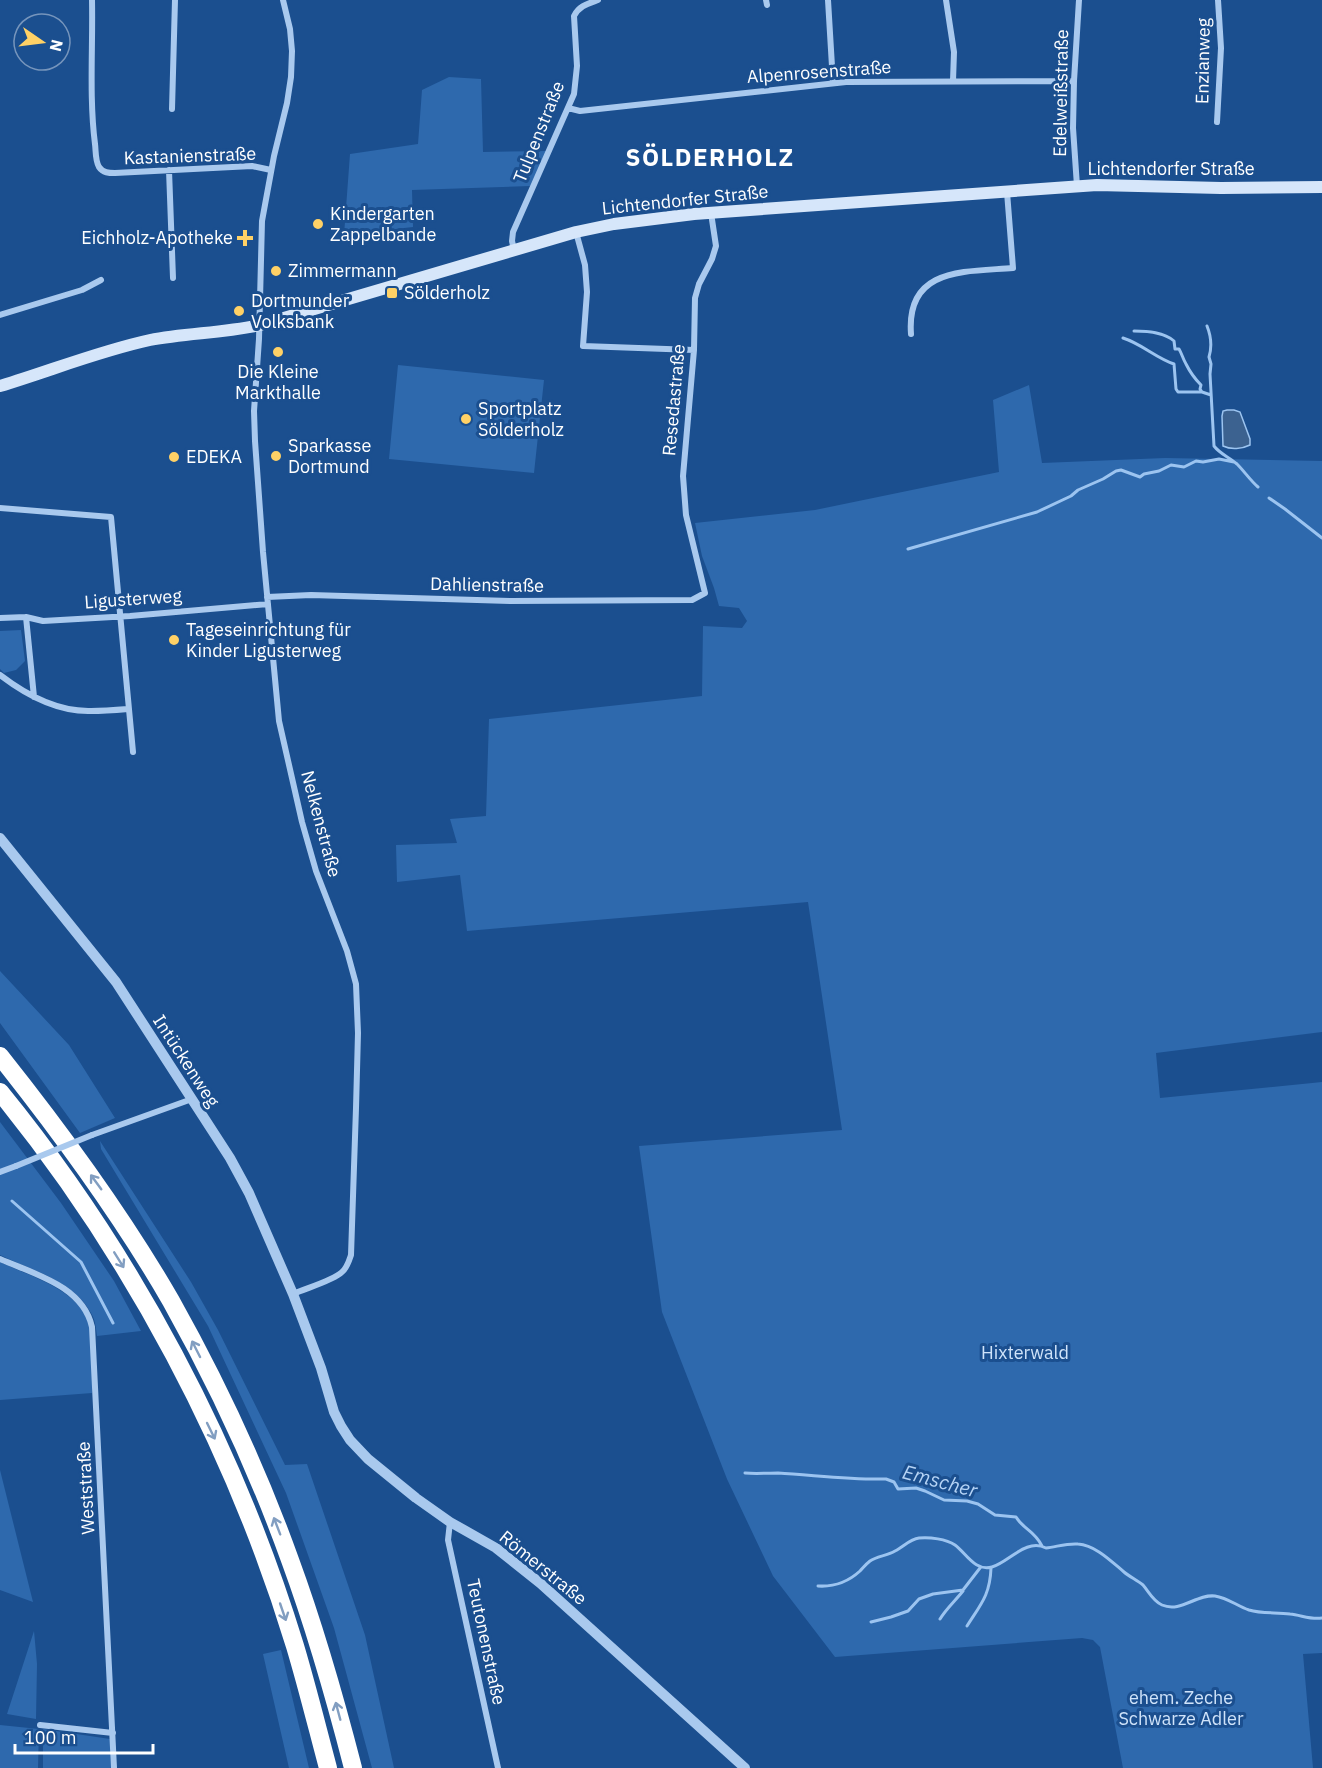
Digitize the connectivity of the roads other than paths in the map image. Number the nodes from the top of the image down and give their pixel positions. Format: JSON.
{"nodes":[{"id":1,"x":92,"y":0,"type":"edge"},
{"id":2,"x":175,"y":0,"type":"edge"},
{"id":3,"x":283,"y":0,"type":"edge"},
{"id":4,"x":598,"y":0,"type":"edge"},
{"id":5,"x":828,"y":0,"type":"edge"},
{"id":6,"x":946,"y":0,"type":"edge"},
{"id":7,"x":1079,"y":0,"type":"edge"},
{"id":8,"x":1218,"y":0,"type":"edge"},
{"id":9,"x":953,"y":81,"type":"junction"},
{"id":10,"x":1074,"y":81,"type":"junction"},
{"id":11,"x":833,"y":83,"type":"junction"},
{"id":12,"x":568,"y":108,"type":"junction"},
{"id":13,"x":172,"y":109,"type":"dead end"},
{"id":14,"x":1217,"y":122,"type":"dead end"},
{"id":15,"x":169,"y":170,"type":"junction"},
{"id":16,"x":271,"y":170,"type":"junction"},
{"id":17,"x":1077,"y":186,"type":"junction"},
{"id":18,"x":1322,"y":186,"type":"edge"},
{"id":19,"x":1007,"y":191,"type":"junction"},
{"id":20,"x":711,"y":213,"type":"junction"},
{"id":21,"x":576,"y":232,"type":"junction"},
{"id":22,"x":514,"y":250,"type":"junction"},
{"id":23,"x":173,"y":278,"type":"dead end"},
{"id":24,"x":101,"y":280,"type":"dead end"},
{"id":25,"x":0,"y":315,"type":"edge"},
{"id":26,"x":260,"y":325,"type":"junction"},
{"id":27,"x":911,"y":334,"type":"dead end"},
{"id":28,"x":694,"y":350,"type":"junction"},
{"id":29,"x":0,"y":386,"type":"edge"},
{"id":30,"x":0,"y":508,"type":"edge"},
{"id":31,"x":705,"y":593,"type":"joint"},
{"id":32,"x":268,"y":600,"type":"junction"},
{"id":33,"x":120,"y":616,"type":"junction"},
{"id":34,"x":26,"y":617,"type":"junction"},
{"id":35,"x":0,"y":618,"type":"edge"},
{"id":36,"x":0,"y":675,"type":"edge"},
{"id":37,"x":34,"y":697,"type":"junction"},
{"id":38,"x":128,"y":709,"type":"junction"},
{"id":39,"x":133,"y":752,"type":"dead end"},
{"id":40,"x":0,"y":838,"type":"edge"},
{"id":41,"x":0,"y":1056,"type":"edge"},
{"id":42,"x":0,"y":1092,"type":"edge"},
{"id":43,"x":192,"y":1099,"type":"junction"},
{"id":44,"x":0,"y":1172,"type":"edge"},
{"id":45,"x":0,"y":1259,"type":"edge"},
{"id":46,"x":293,"y":1294,"type":"junction"},
{"id":47,"x":305,"y":1327,"type":"joint"},
{"id":48,"x":450,"y":1522,"type":"junction"},
{"id":49,"x":40,"y":1725,"type":"dead end"},
{"id":50,"x":113,"y":1733,"type":"junction"},
{"id":51,"x":114,"y":1768,"type":"edge"},
{"id":52,"x":328,"y":1768,"type":"edge"},
{"id":53,"x":353,"y":1768,"type":"edge"},
{"id":54,"x":498,"y":1768,"type":"edge"},
{"id":55,"x":745,"y":1768,"type":"edge"}],
"edges":[{"from":1,"to":15,"type":"street","name":"Kastanienstraße"},
{"from":2,"to":13,"type":"street"},
{"from":3,"to":16,"type":"street","name":"Nelkenstraße"},
{"from":4,"to":12,"type":"street","name":"Tulpenstraße"},
{"from":5,"to":11,"type":"street"},
{"from":6,"to":9,"type":"street"},
{"from":7,"to":10,"type":"street","name":"Edelweißstraße"},
{"from":8,"to":14,"type":"street","name":"Enzianweg"},
{"from":9,"to":10,"type":"street","name":"Alpenrosenstraße"},
{"from":9,"to":11,"type":"street","name":"Alpenrosenstraße"},
{"from":10,"to":17,"type":"street","name":"Edelweißstraße"},
{"from":11,"to":12,"type":"street","name":"Alpenrosenstraße"},
{"from":12,"to":22,"type":"street","name":"Tulpenstraße"},
{"from":15,"to":16,"type":"street","name":"Kastanienstraße"},
{"from":15,"to":23,"type":"street"},
{"from":16,"to":26,"type":"street","name":"Nelkenstraße"},
{"from":17,"to":18,"type":"main road","name":"Lichtendorfer Straße"},
{"from":17,"to":19,"type":"main road","name":"Lichtendorfer Straße"},
{"from":19,"to":20,"type":"main road","name":"Lichtendorfer Straße"},
{"from":19,"to":27,"type":"street"},
{"from":20,"to":21,"type":"main road","name":"Lichtendorfer Straße"},
{"from":20,"to":28,"type":"street","name":"Resedastraße"},
{"from":21,"to":22,"type":"main road","name":"Lichtendorfer Straße"},
{"from":21,"to":28,"type":"street"},
{"from":22,"to":26,"type":"main road","name":"Lichtendorfer Straße"},
{"from":24,"to":25,"type":"street"},
{"from":26,"to":29,"type":"main road","name":"Lichtendorfer Straße"},
{"from":26,"to":32,"type":"street","name":"Nelkenstraße"},
{"from":28,"to":31,"type":"street","name":"Resedastraße"},
{"from":30,"to":33,"type":"street"},
{"from":31,"to":32,"type":"street","name":"Dahlienstraße"},
{"from":32,"to":33,"type":"street","name":"Ligusterweg"},
{"from":32,"to":46,"type":"street","name":"Nelkenstraße"},
{"from":33,"to":34,"type":"street","name":"Ligusterweg"},
{"from":33,"to":38,"type":"street"},
{"from":34,"to":35,"type":"street","name":"Ligusterweg"},
{"from":34,"to":37,"type":"street"},
{"from":36,"to":37,"type":"street"},
{"from":37,"to":38,"type":"street"},
{"from":38,"to":39,"type":"street"},
{"from":40,"to":43,"type":"street","name":"Intückenweg"},
{"from":53,"to":41,"type":"highway","one_way":true},
{"from":42,"to":52,"type":"highway","one_way":true},
{"from":43,"to":44,"type":"street","bridge":true},
{"from":43,"to":46,"type":"street","name":"Intückenweg"},
{"from":45,"to":50,"type":"street","name":"Weststraße"},
{"from":46,"to":47,"type":"street","name":"Intückenweg"},
{"from":47,"to":48,"type":"street","name":"Römerstraße"},
{"from":48,"to":54,"type":"street","name":"Teutonenstraße"},
{"from":48,"to":55,"type":"street","name":"Römerstraße"},
{"from":49,"to":50,"type":"street"},
{"from":50,"to":51,"type":"street","name":"Weststraße"}]}
